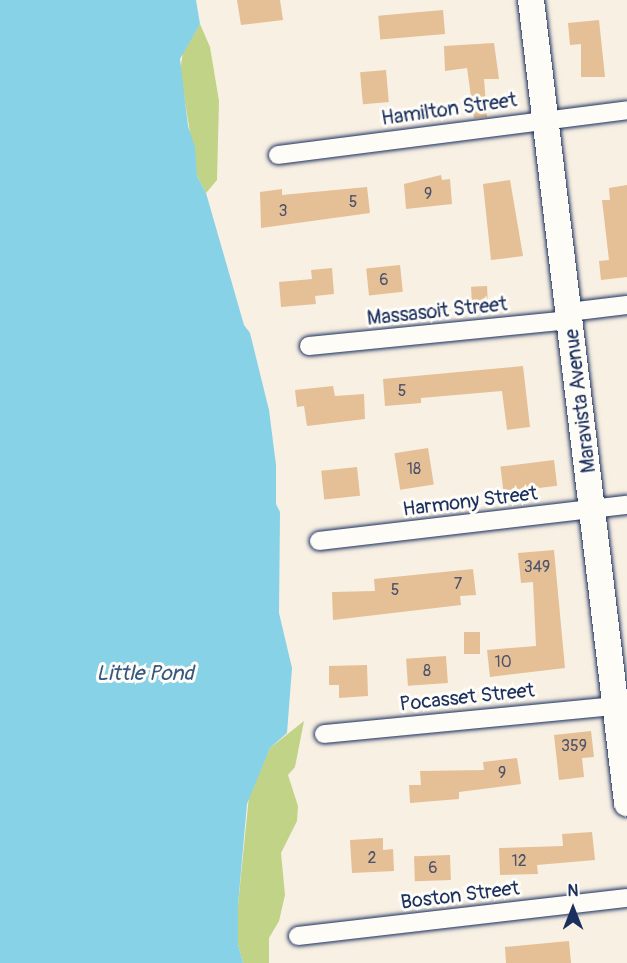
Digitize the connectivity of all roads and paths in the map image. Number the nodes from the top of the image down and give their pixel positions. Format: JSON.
{"nodes":[{"id":1,"x":531,"y":0,"type":"edge"},
{"id":2,"x":627,"y":110,"type":"edge"},
{"id":3,"x":546,"y":120,"type":"junction"},
{"id":4,"x":278,"y":155,"type":"dead end"},
{"id":5,"x":627,"y":305,"type":"edge"},
{"id":6,"x":569,"y":316,"type":"junction"},
{"id":7,"x":309,"y":346,"type":"dead end"},
{"id":8,"x":627,"y":505,"type":"edge"},
{"id":9,"x":593,"y":509,"type":"junction"},
{"id":10,"x":319,"y":541,"type":"dead end"},
{"id":11,"x":619,"y":703,"type":"edge"},
{"id":12,"x":324,"y":734,"type":"dead end"},
{"id":13,"x":627,"y":803,"type":"edge"},
{"id":14,"x":627,"y":898,"type":"edge"},
{"id":15,"x":298,"y":936,"type":"dead end"}],
"edges":[{"from":1,"to":3,"type":"main road","name":"Maravista Avenue"},
{"from":2,"to":3,"type":"street","name":"Hamilton Street"},
{"from":3,"to":4,"type":"street","name":"Hamilton Street"},
{"from":3,"to":6,"type":"main road","name":"Maravista Avenue"},
{"from":5,"to":6,"type":"street","name":"Massasoit Street"},
{"from":6,"to":7,"type":"street","name":"Massasoit Street"},
{"from":6,"to":9,"type":"main road","name":"Maravista Avenue"},
{"from":8,"to":9,"type":"street","name":"Harmony Street"},
{"from":9,"to":10,"type":"street","name":"Harmony Street"},
{"from":9,"to":11,"type":"main road","name":"Maravista Avenue"},
{"from":11,"to":12,"type":"street","name":"Pocasset Street"},
{"from":11,"to":13,"type":"main road","name":"Maravista Avenue"},
{"from":14,"to":15,"type":"street","name":"Boston Street"}]}
